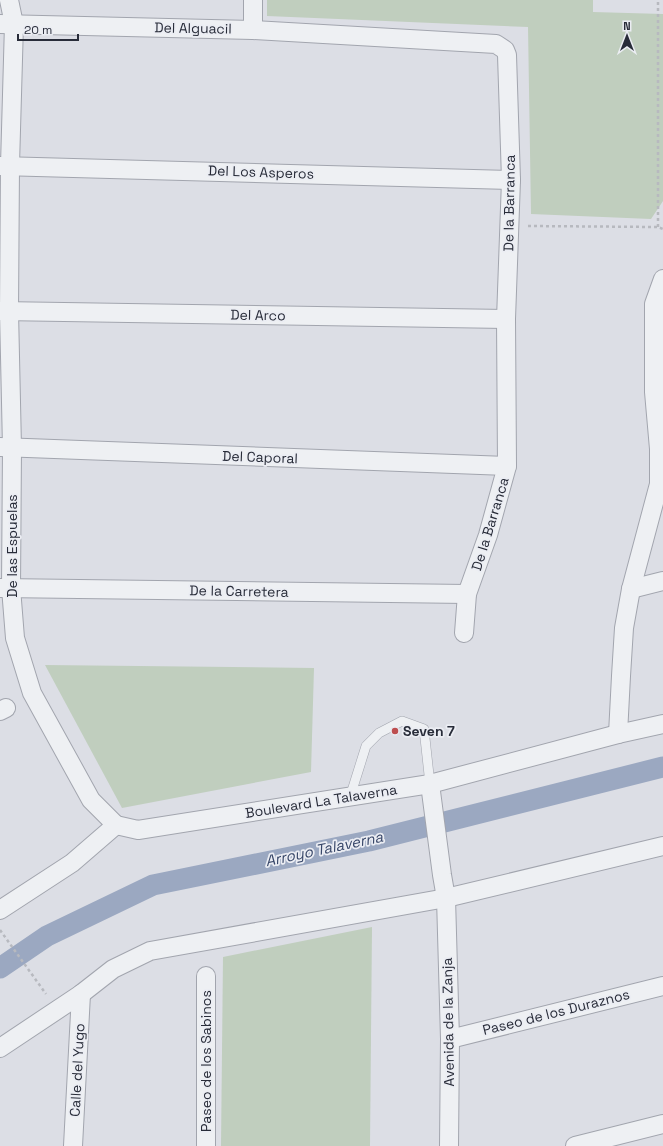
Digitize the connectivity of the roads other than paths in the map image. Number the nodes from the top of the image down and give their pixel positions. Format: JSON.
{"nodes":[{"id":1,"x":9,"y":0,"type":"edge"},
{"id":2,"x":253,"y":0,"type":"edge"},
{"id":3,"x":7,"y":24,"type":"edge"},
{"id":4,"x":253,"y":30,"type":"junction"},
{"id":5,"x":5,"y":166,"type":"edge"},
{"id":6,"x":511,"y":180,"type":"junction"},
{"id":7,"x":663,"y":280,"type":"edge"},
{"id":8,"x":658,"y":303,"type":"edge"},
{"id":9,"x":5,"y":311,"type":"edge"},
{"id":10,"x":506,"y":319,"type":"junction"},
{"id":11,"x":6,"y":448,"type":"edge"},
{"id":12,"x":661,"y":448,"type":"edge"},
{"id":13,"x":507,"y":466,"type":"junction"},
{"id":14,"x":663,"y":581,"type":"edge"},
{"id":15,"x":6,"y":588,"type":"edge"},
{"id":16,"x":631,"y":589,"type":"junction"},
{"id":17,"x":467,"y":594,"type":"junction"},
{"id":18,"x":464,"y":633,"type":"dead end"},
{"id":19,"x":663,"y":724,"type":"edge"},
{"id":20,"x":618,"y":734,"type":"junction"},
{"id":21,"x":430,"y":784,"type":"junction"},
{"id":22,"x":350,"y":797,"type":"junction"},
{"id":23,"x":116,"y":825,"type":"junction"},
{"id":24,"x":663,"y":846,"type":"edge"},
{"id":25,"x":446,"y":898,"type":"junction"},
{"id":26,"x":0,"y":910,"type":"edge"},
{"id":27,"x":206,"y":976,"type":"dead end"},
{"id":28,"x":663,"y":986,"type":"edge"},
{"id":29,"x":81,"y":994,"type":"junction"},
{"id":30,"x":450,"y":1039,"type":"junction"},
{"id":31,"x":0,"y":1048,"type":"edge"},
{"id":32,"x":663,"y":1124,"type":"edge"},
{"id":33,"x":73,"y":1146,"type":"edge"},
{"id":34,"x":206,"y":1146,"type":"edge"},
{"id":35,"x":449,"y":1146,"type":"edge"},
{"id":36,"x":575,"y":1146,"type":"edge"}],
"edges":[{"from":1,"to":3,"type":"street","name":"De las Espuelas"},
{"from":2,"to":4,"type":"street"},
{"from":3,"to":4,"type":"street","name":"Del Alguacil"},
{"from":3,"to":5,"type":"street","name":"De las Espuelas"},
{"from":4,"to":6,"type":"street","name":"De la Barranca"},
{"from":5,"to":6,"type":"street","name":"Del Los Asperos"},
{"from":5,"to":9,"type":"street","name":"De las Espuelas"},
{"from":6,"to":10,"type":"street","name":"De la Barranca"},
{"from":7,"to":8,"type":"street"},
{"from":8,"to":12,"type":"street"},
{"from":9,"to":10,"type":"street","name":"Del Arco"},
{"from":9,"to":11,"type":"street","name":"De las Espuelas"},
{"from":10,"to":13,"type":"street","name":"De la Barranca"},
{"from":11,"to":13,"type":"street","name":"Del Caporal"},
{"from":11,"to":15,"type":"street","name":"De las Espuelas"},
{"from":12,"to":16,"type":"street"},
{"from":13,"to":17,"type":"street","name":"De la Barranca"},
{"from":14,"to":16,"type":"street"},
{"from":15,"to":17,"type":"street","name":"De la Carretera"},
{"from":15,"to":23,"type":"street","name":"De las Espuelas"},
{"from":16,"to":20,"type":"street"},
{"from":17,"to":18,"type":"street","name":"De la Barranca"},
{"from":19,"to":20,"type":"street","name":"Boulevard La Talaverna"},
{"from":20,"to":21,"type":"street","name":"Boulevard La Talaverna"},
{"from":21,"to":22,"type":"street","name":"Boulevard La Talaverna"},
{"from":21,"to":22,"type":"lane"},
{"from":21,"to":25,"type":"street","name":"Avenida de la Zanja"},
{"from":22,"to":23,"type":"street","name":"Boulevard La Talaverna"},
{"from":23,"to":26,"type":"street"},
{"from":24,"to":25,"type":"street"},
{"from":25,"to":29,"type":"street"},
{"from":25,"to":30,"type":"street","name":"Avenida de la Zanja"},
{"from":27,"to":34,"type":"street","name":"Paseo de los Sabinos"},
{"from":28,"to":30,"type":"street","name":"Paseo de los Duraznos"},
{"from":29,"to":31,"type":"street"},
{"from":29,"to":33,"type":"street","name":"Calle del Yugo"},
{"from":30,"to":35,"type":"street","name":"Avenida de la Zanja"},
{"from":32,"to":36,"type":"street"}]}
